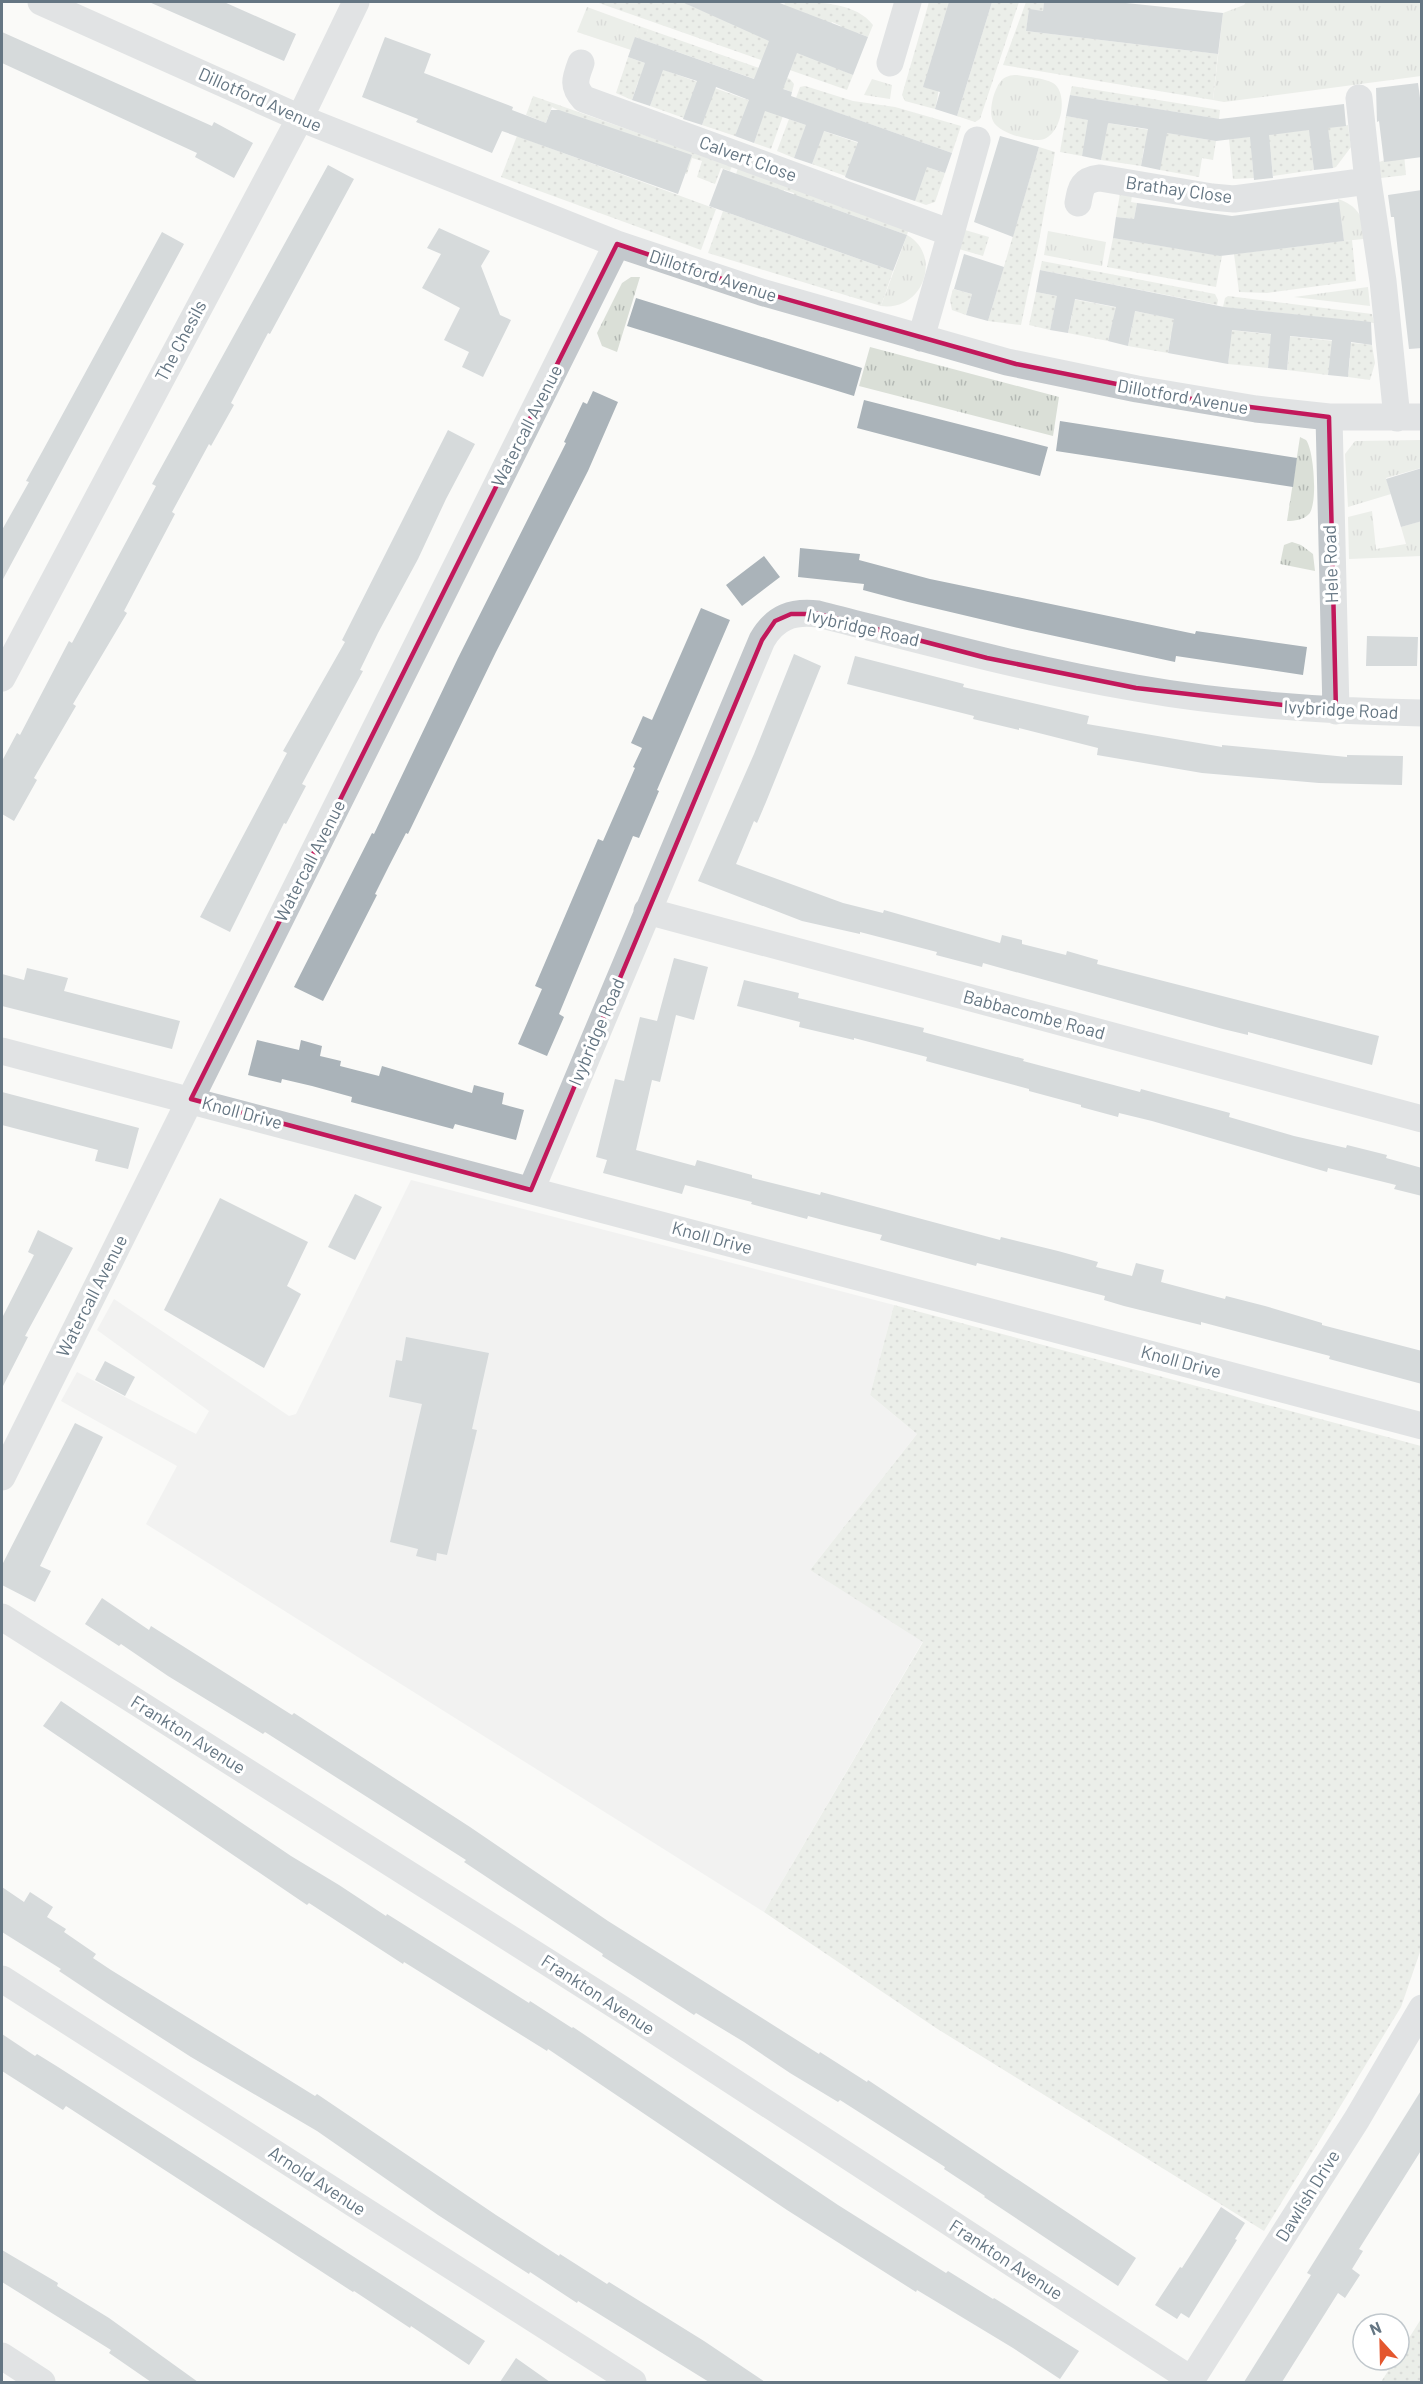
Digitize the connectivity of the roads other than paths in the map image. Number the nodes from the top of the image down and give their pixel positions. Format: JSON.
{"nodes":[{"id":1,"x":41,"y":2,"type":"edge"},
{"id":2,"x":356,"y":2,"type":"edge"},
{"id":3,"x":900,"y":4,"type":"edge"},
{"id":4,"x":581,"y":63,"type":"dead end"},
{"id":5,"x":890,"y":63,"type":"dead end"},
{"id":6,"x":1359,"y":98,"type":"dead end"},
{"id":7,"x":300,"y":118,"type":"junction"},
{"id":8,"x":977,"y":140,"type":"dead end"},
{"id":9,"x":1368,"y":181,"type":"junction"},
{"id":10,"x":1078,"y":203,"type":"dead end"},
{"id":11,"x":951,"y":233,"type":"junction"},
{"id":12,"x":617,"y":244,"type":"junction"},
{"id":13,"x":921,"y":338,"type":"junction"},
{"id":14,"x":1329,"y":417,"type":"junction"},
{"id":15,"x":1409,"y":417,"type":"edge"},
{"id":16,"x":2,"y":678,"type":"edge"},
{"id":17,"x":1336,"y":711,"type":"junction"},
{"id":18,"x":1422,"y":713,"type":"edge"},
{"id":19,"x":647,"y":911,"type":"junction"},
{"id":20,"x":2,"y":1051,"type":"edge"},
{"id":21,"x":191,"y":1099,"type":"junction"},
{"id":22,"x":1422,"y":1119,"type":"edge"},
{"id":23,"x":531,"y":1190,"type":"junction"},
{"id":24,"x":1422,"y":1426,"type":"edge"},
{"id":25,"x":2,"y":1477,"type":"edge"},
{"id":26,"x":2,"y":1617,"type":"edge"},
{"id":27,"x":2,"y":1979,"type":"edge"},
{"id":28,"x":1422,"y":2008,"type":"edge"},
{"id":29,"x":2,"y":2356,"type":"edge"},
{"id":30,"x":1191,"y":2381,"type":"edge"},
{"id":31,"x":42,"y":2382,"type":"edge"},
{"id":32,"x":633,"y":2382,"type":"edge"}],
"edges":[{"from":1,"to":7,"type":"street","name":"Dillotford Avenue"},
{"from":2,"to":7,"type":"street","name":"The Chesils"},
{"from":3,"to":5,"type":"street"},
{"from":4,"to":11,"type":"street","name":"Calvert Close"},
{"from":6,"to":9,"type":"street"},
{"from":7,"to":12,"type":"street","name":"Dillotford Avenue"},
{"from":7,"to":16,"type":"street","name":"The Chesils"},
{"from":8,"to":11,"type":"street"},
{"from":9,"to":10,"type":"street","name":"Brathay Close"},
{"from":9,"to":15,"type":"street"},
{"from":11,"to":13,"type":"street"},
{"from":12,"to":13,"type":"street","name":"Dillotford Avenue"},
{"from":12,"to":21,"type":"street","name":"Watercall Avenue"},
{"from":13,"to":14,"type":"street","name":"Dillotford Avenue"},
{"from":14,"to":15,"type":"street","name":"Dillotford Avenue"},
{"from":14,"to":17,"type":"street","name":"Hele Road"},
{"from":17,"to":18,"type":"street","name":"Ivybridge Road"},
{"from":17,"to":19,"type":"street","name":"Ivybridge Road"},
{"from":19,"to":22,"type":"street","name":"Babbacombe Road"},
{"from":19,"to":23,"type":"street","name":"Ivybridge Road"},
{"from":20,"to":21,"type":"street","name":"Knoll Drive"},
{"from":21,"to":23,"type":"street","name":"Knoll Drive"},
{"from":21,"to":25,"type":"street","name":"Watercall Avenue"},
{"from":23,"to":24,"type":"street","name":"Knoll Drive"},
{"from":26,"to":30,"type":"street","name":"Frankton Avenue"},
{"from":27,"to":32,"type":"street","name":"Arnold Avenue"},
{"from":28,"to":30,"type":"street","name":"Dawlish Drive"},
{"from":29,"to":31,"type":"street"}]}
